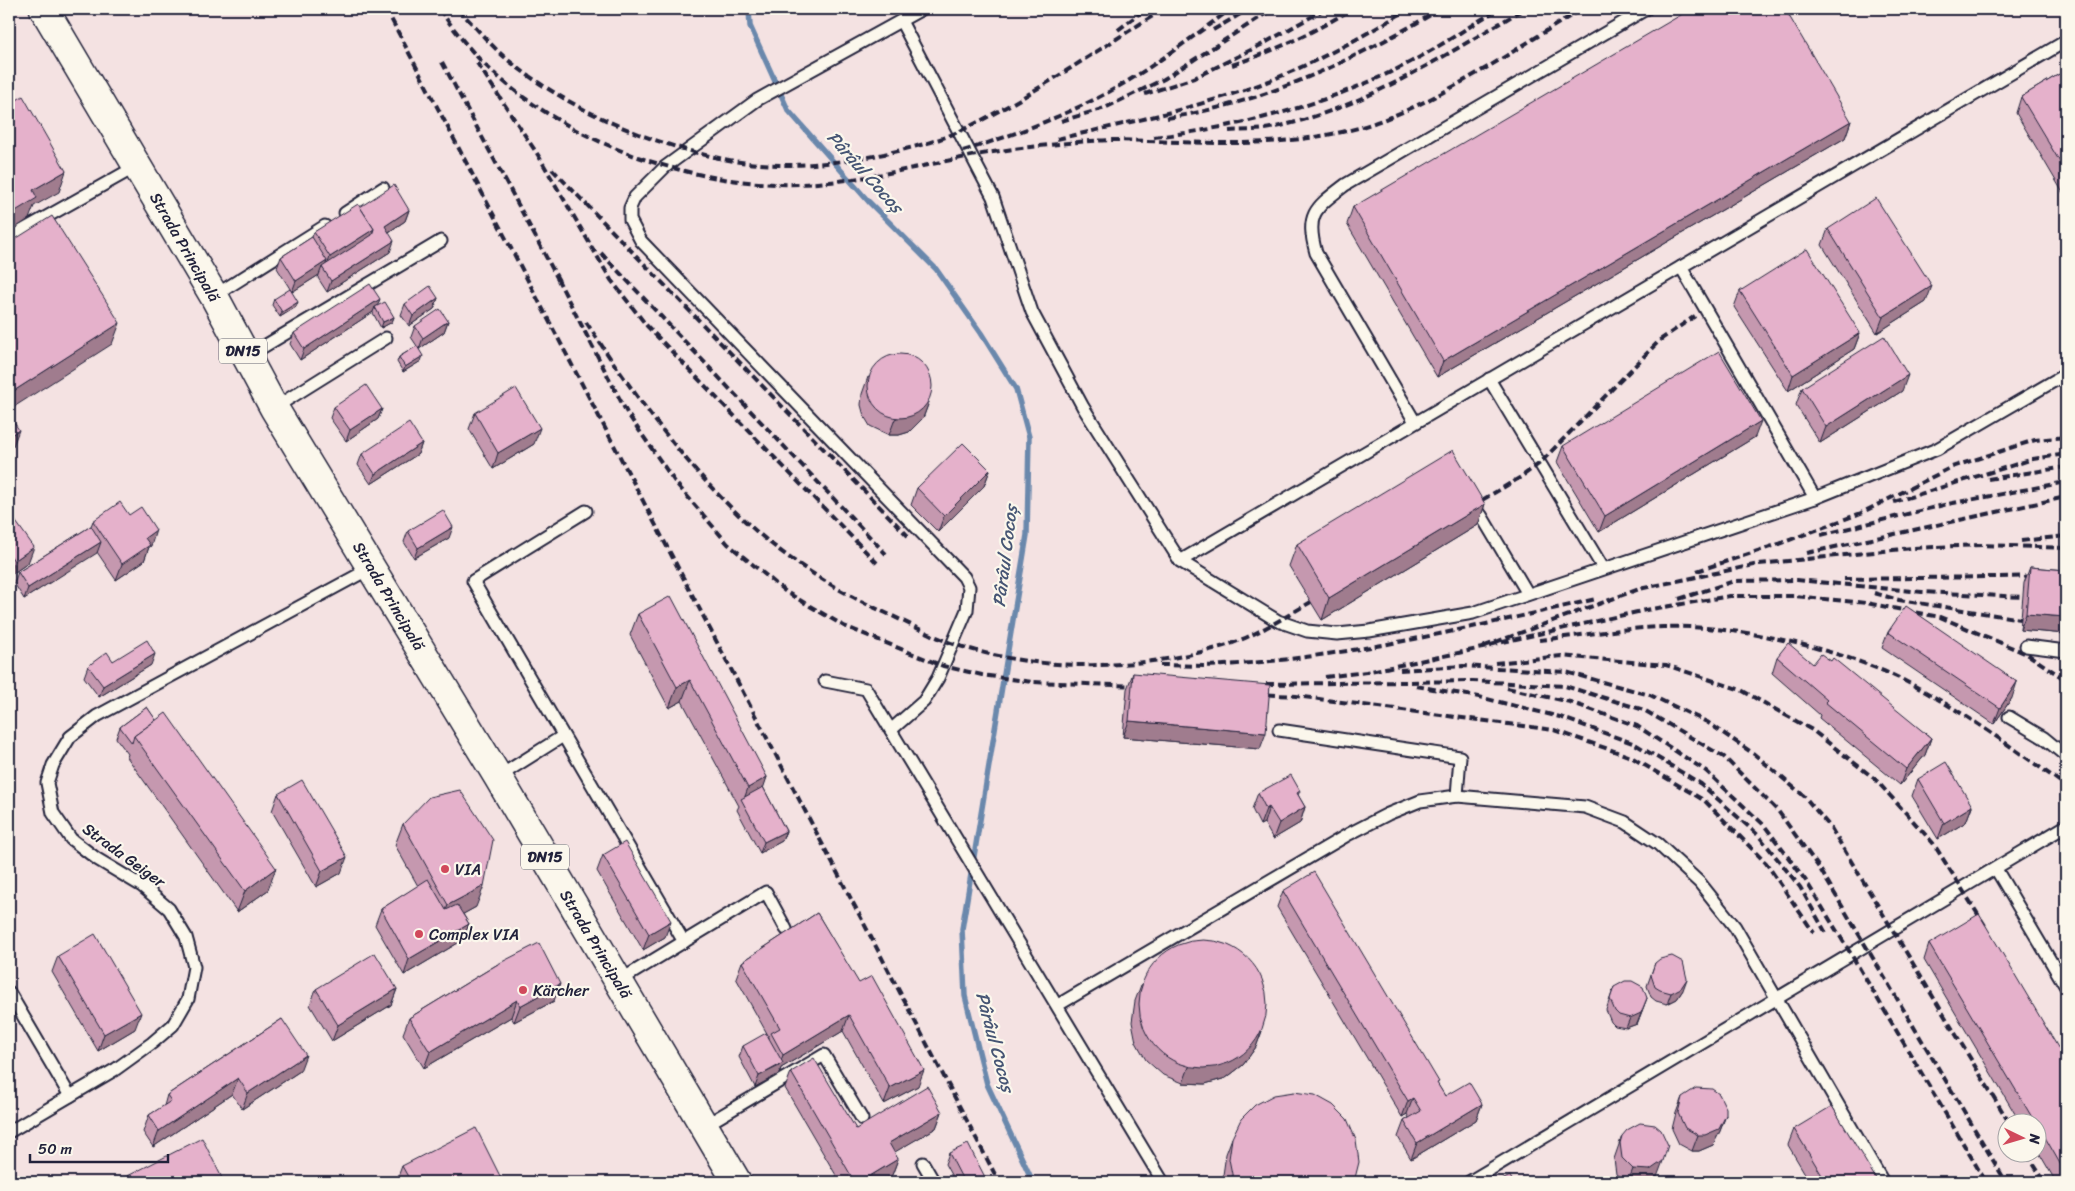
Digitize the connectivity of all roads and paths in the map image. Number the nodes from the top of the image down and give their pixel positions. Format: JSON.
{"nodes":[{"id":1,"x":44,"y":9,"type":"edge"},
{"id":2,"x":922,"y":9,"type":"edge"},
{"id":3,"x":1646,"y":9,"type":"edge"},
{"id":4,"x":902,"y":21,"type":"junction"},
{"id":5,"x":2066,"y":41,"type":"edge"},
{"id":6,"x":137,"y":166,"type":"junction"},
{"id":7,"x":383,"y":188,"type":"dead end"},
{"id":8,"x":9,"y":238,"type":"edge"},
{"id":9,"x":441,"y":241,"type":"dead end"},
{"id":10,"x":1681,"y":266,"type":"junction"},
{"id":11,"x":214,"y":296,"type":"junction"},
{"id":12,"x":386,"y":338,"type":"dead end"},
{"id":13,"x":246,"y":356,"type":"junction"},
{"id":14,"x":2066,"y":374,"type":"edge"},
{"id":15,"x":1489,"y":379,"type":"junction"},
{"id":16,"x":274,"y":408,"type":"junction"},
{"id":17,"x":1416,"y":422,"type":"junction"},
{"id":18,"x":1816,"y":498,"type":"junction"},
{"id":19,"x":586,"y":511,"type":"dead end"},
{"id":20,"x":1481,"y":515,"type":"edge"},
{"id":21,"x":1180,"y":561,"type":"junction"},
{"id":22,"x":371,"y":568,"type":"junction"},
{"id":23,"x":1603,"y":568,"type":"junction"},
{"id":24,"x":1528,"y":594,"type":"junction"},
{"id":25,"x":2026,"y":646,"type":"dead end"},
{"id":26,"x":2066,"y":651,"type":"edge"},
{"id":27,"x":825,"y":681,"type":"dead end"},
{"id":28,"x":2009,"y":717,"type":"dead end"},
{"id":29,"x":890,"y":730,"type":"junction"},
{"id":30,"x":1279,"y":730,"type":"dead end"},
{"id":31,"x":564,"y":736,"type":"junction"},
{"id":32,"x":2066,"y":756,"type":"edge"},
{"id":33,"x":498,"y":777,"type":"junction"},
{"id":34,"x":1457,"y":796,"type":"junction"},
{"id":35,"x":2066,"y":826,"type":"edge"},
{"id":36,"x":1996,"y":869,"type":"junction"},
{"id":37,"x":786,"y":928,"type":"dead end"},
{"id":38,"x":684,"y":942,"type":"junction"},
{"id":39,"x":619,"y":981,"type":"junction"},
{"id":40,"x":2066,"y":987,"type":"edge"},
{"id":41,"x":9,"y":992,"type":"edge"},
{"id":42,"x":1774,"y":999,"type":"junction"},
{"id":43,"x":1058,"y":1005,"type":"junction"},
{"id":44,"x":70,"y":1096,"type":"junction"},
{"id":45,"x":862,"y":1119,"type":"dead end"},
{"id":46,"x":704,"y":1126,"type":"junction"},
{"id":47,"x":9,"y":1132,"type":"edge"},
{"id":48,"x":923,"y":1163,"type":"dead end"},
{"id":49,"x":737,"y":1182,"type":"edge"},
{"id":50,"x":934,"y":1182,"type":"edge"},
{"id":51,"x":1163,"y":1182,"type":"edge"},
{"id":52,"x":1469,"y":1182,"type":"edge"},
{"id":53,"x":1883,"y":1182,"type":"edge"}],
"edges":[{"from":1,"to":6,"type":"main road","name":"Strada Principală","number":"DN15"},
{"from":2,"to":4,"type":"lane"},
{"from":3,"to":17,"type":"lane"},
{"from":4,"to":21,"type":"lane"},
{"from":4,"to":29,"type":"lane"},
{"from":5,"to":10,"type":"lane"},
{"from":6,"to":8,"type":"lane"},
{"from":6,"to":11,"type":"main road","name":"Strada Principală","number":"DN15"},
{"from":7,"to":11,"type":"lane"},
{"from":9,"to":13,"type":"lane"},
{"from":10,"to":15,"type":"lane"},
{"from":10,"to":18,"type":"lane"},
{"from":11,"to":13,"type":"main road","name":"Strada Principală","number":"DN15"},
{"from":12,"to":16,"type":"lane"},
{"from":13,"to":16,"type":"main road","name":"Strada Principală","number":"DN15"},
{"from":14,"to":18,"type":"lane"},
{"from":15,"to":17,"type":"lane"},
{"from":15,"to":23,"type":"lane"},
{"from":16,"to":22,"type":"main road","name":"Strada Principală","number":"DN15"},
{"from":17,"to":21,"type":"lane"},
{"from":18,"to":23,"type":"lane"},
{"from":19,"to":31,"type":"lane"},
{"from":20,"to":24,"type":"lane"},
{"from":21,"to":24,"type":"lane"},
{"from":22,"to":33,"type":"main road","name":"Strada Principală","number":"DN15"},
{"from":22,"to":44,"type":"lane","name":"Strada Geiger"},
{"from":23,"to":24,"type":"lane"},
{"from":25,"to":26,"type":"lane"},
{"from":27,"to":29,"type":"lane"},
{"from":28,"to":32,"type":"lane"},
{"from":29,"to":43,"type":"lane"},
{"from":30,"to":34,"type":"lane"},
{"from":31,"to":33,"type":"lane"},
{"from":31,"to":38,"type":"lane"},
{"from":33,"to":39,"type":"main road","name":"Strada Principală","number":"DN15"},
{"from":34,"to":42,"type":"lane"},
{"from":34,"to":43,"type":"lane"},
{"from":35,"to":36,"type":"lane"},
{"from":36,"to":40,"type":"lane"},
{"from":36,"to":42,"type":"lane"},
{"from":37,"to":38,"type":"lane"},
{"from":38,"to":39,"type":"lane"},
{"from":39,"to":46,"type":"main road","name":"Strada Principală","number":"DN15"},
{"from":41,"to":44,"type":"lane"},
{"from":42,"to":52,"type":"lane"},
{"from":42,"to":53,"type":"lane"},
{"from":43,"to":51,"type":"lane"},
{"from":44,"to":47,"type":"lane","name":"Strada Geiger"},
{"from":45,"to":46,"type":"lane"},
{"from":46,"to":49,"type":"main road","name":"Strada Principală","number":"DN15"},
{"from":48,"to":50,"type":"lane"}]}
